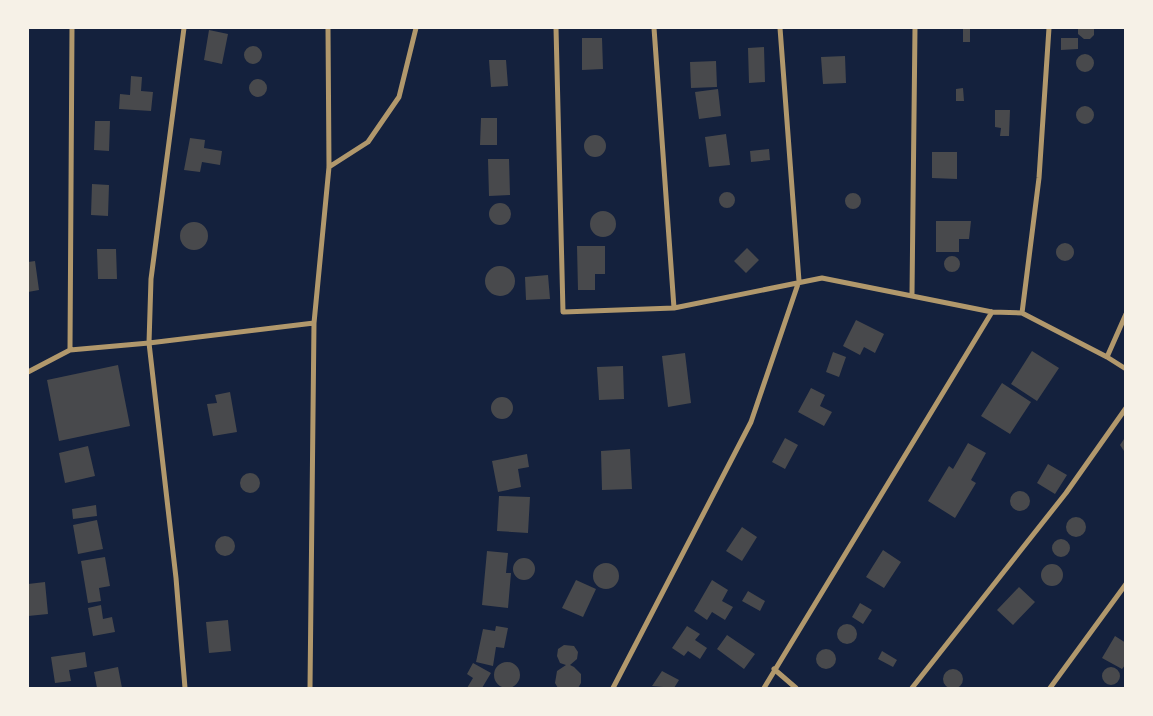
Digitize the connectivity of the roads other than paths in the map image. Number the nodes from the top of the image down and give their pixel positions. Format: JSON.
{"nodes":[{"id":1,"x":72,"y":28,"type":"edge"},
{"id":2,"x":184,"y":28,"type":"edge"},
{"id":3,"x":328,"y":28,"type":"edge"},
{"id":4,"x":416,"y":28,"type":"edge"},
{"id":5,"x":556,"y":28,"type":"edge"},
{"id":6,"x":654,"y":28,"type":"edge"},
{"id":7,"x":780,"y":28,"type":"edge"},
{"id":8,"x":915,"y":28,"type":"edge"},
{"id":9,"x":1049,"y":28,"type":"edge"},
{"id":10,"x":329,"y":167,"type":"junction"},
{"id":11,"x":799,"y":281,"type":"junction"},
{"id":12,"x":912,"y":294,"type":"junction"},
{"id":13,"x":674,"y":308,"type":"junction"},
{"id":14,"x":992,"y":312,"type":"junction"},
{"id":15,"x":1022,"y":313,"type":"junction"},
{"id":16,"x":1126,"y":314,"type":"edge"},
{"id":17,"x":314,"y":323,"type":"junction"},
{"id":18,"x":148,"y":343,"type":"junction"},
{"id":19,"x":70,"y":350,"type":"junction"},
{"id":20,"x":1107,"y":357,"type":"junction"},
{"id":21,"x":1126,"y":369,"type":"edge"},
{"id":22,"x":28,"y":372,"type":"edge"},
{"id":23,"x":1126,"y":408,"type":"edge"},
{"id":24,"x":1126,"y":584,"type":"edge"},
{"id":25,"x":774,"y":669,"type":"junction"},
{"id":26,"x":185,"y":688,"type":"edge"},
{"id":27,"x":310,"y":688,"type":"edge"},
{"id":28,"x":613,"y":688,"type":"edge"},
{"id":29,"x":764,"y":688,"type":"edge"},
{"id":30,"x":796,"y":688,"type":"edge"},
{"id":31,"x":912,"y":688,"type":"edge"},
{"id":32,"x":1050,"y":688,"type":"edge"}],
"edges":[{"from":1,"to":19,"type":"street"},
{"from":2,"to":18,"type":"street"},
{"from":3,"to":10,"type":"street"},
{"from":4,"to":10,"type":"street"},
{"from":5,"to":13,"type":"street"},
{"from":6,"to":13,"type":"street"},
{"from":7,"to":11,"type":"street"},
{"from":8,"to":12,"type":"street"},
{"from":9,"to":15,"type":"street"},
{"from":10,"to":17,"type":"street"},
{"from":11,"to":12,"type":"street"},
{"from":11,"to":13,"type":"street"},
{"from":11,"to":28,"type":"street"},
{"from":12,"to":14,"type":"street"},
{"from":14,"to":15,"type":"street"},
{"from":14,"to":25,"type":"street"},
{"from":15,"to":20,"type":"street"},
{"from":16,"to":20,"type":"street"},
{"from":17,"to":18,"type":"street"},
{"from":17,"to":27,"type":"street"},
{"from":18,"to":19,"type":"street"},
{"from":18,"to":26,"type":"street"},
{"from":19,"to":22,"type":"street"},
{"from":20,"to":21,"type":"street"},
{"from":23,"to":31,"type":"street"},
{"from":24,"to":32,"type":"street"},
{"from":25,"to":29,"type":"street"},
{"from":25,"to":30,"type":"street"}]}
